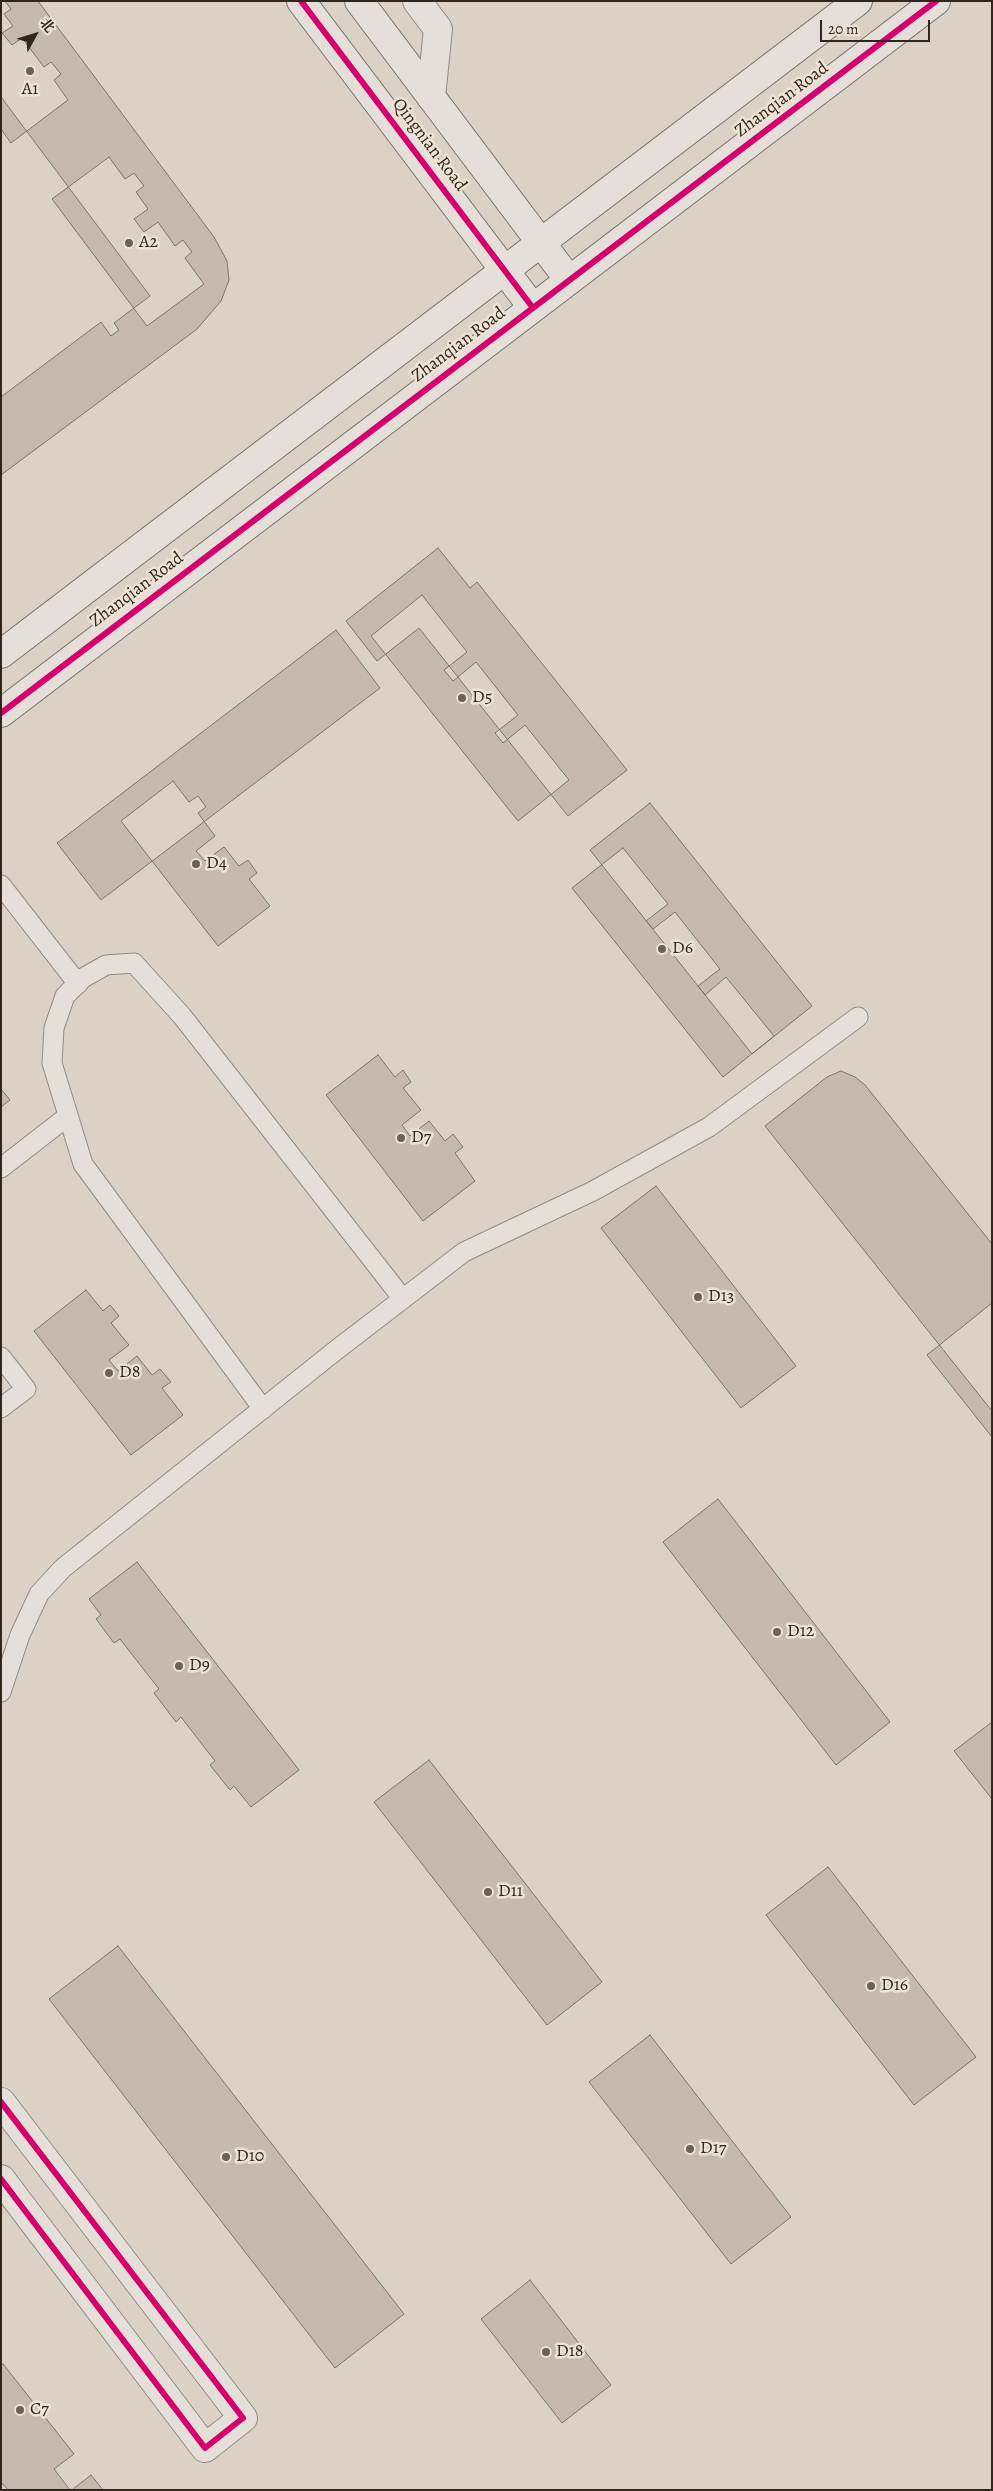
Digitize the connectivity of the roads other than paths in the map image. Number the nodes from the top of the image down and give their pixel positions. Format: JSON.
{"nodes":[{"id":1,"x":301,"y":1,"type":"edge"},
{"id":2,"x":359,"y":1,"type":"edge"},
{"id":3,"x":417,"y":1,"type":"edge"},
{"id":4,"x":858,"y":1,"type":"edge"},
{"id":5,"x":936,"y":1,"type":"edge"},
{"id":6,"x":431,"y":97,"type":"junction"},
{"id":7,"x":541,"y":243,"type":"junction"},
{"id":8,"x":505,"y":271,"type":"junction"},
{"id":9,"x":569,"y":280,"type":"junction"},
{"id":10,"x":533,"y":308,"type":"junction"},
{"id":11,"x":1,"y":654,"type":"edge"},
{"id":12,"x":1,"y":713,"type":"edge"},
{"id":13,"x":1,"y":886,"type":"edge"},
{"id":14,"x":78,"y":984,"type":"junction"},
{"id":15,"x":858,"y":1017,"type":"dead end"},
{"id":16,"x":68,"y":1116,"type":"junction"},
{"id":17,"x":1,"y":1168,"type":"edge"},
{"id":18,"x":402,"y":1299,"type":"junction"},
{"id":19,"x":1,"y":1357,"type":"edge"},
{"id":20,"x":1,"y":1408,"type":"edge"},
{"id":21,"x":263,"y":1408,"type":"junction"},
{"id":22,"x":1,"y":1692,"type":"edge"},
{"id":23,"x":1,"y":2102,"type":"edge"},
{"id":24,"x":1,"y":2179,"type":"edge"}],
"edges":[{"from":1,"to":8,"type":"street","name":"Qingnian Road"},
{"from":2,"to":6,"type":"street","name":"Qingnian Road"},
{"from":3,"to":6,"type":"street"},
{"from":4,"to":7,"type":"street","name":"Zhanqian Road"},
{"from":5,"to":9,"type":"street","name":"Zhanqian Road"},
{"from":6,"to":7,"type":"street","name":"Qingnian Road"},
{"from":7,"to":8,"type":"street","name":"Zhanqian Road"},
{"from":7,"to":9,"type":"street","name":"Qingnian Road"},
{"from":8,"to":10,"type":"street","name":"Qingnian Road"},
{"from":8,"to":11,"type":"street","name":"Zhanqian Road"},
{"from":9,"to":10,"type":"street","name":"Zhanqian Road"},
{"from":10,"to":12,"type":"street","name":"Zhanqian Road"},
{"from":13,"to":14,"type":"lane"},
{"from":14,"to":16,"type":"lane"},
{"from":14,"to":18,"type":"lane"},
{"from":15,"to":18,"type":"lane"},
{"from":16,"to":17,"type":"lane"},
{"from":16,"to":21,"type":"lane"},
{"from":18,"to":21,"type":"lane"},
{"from":19,"to":20,"type":"lane"},
{"from":21,"to":22,"type":"lane"},
{"from":23,"to":24,"type":"street"}]}
